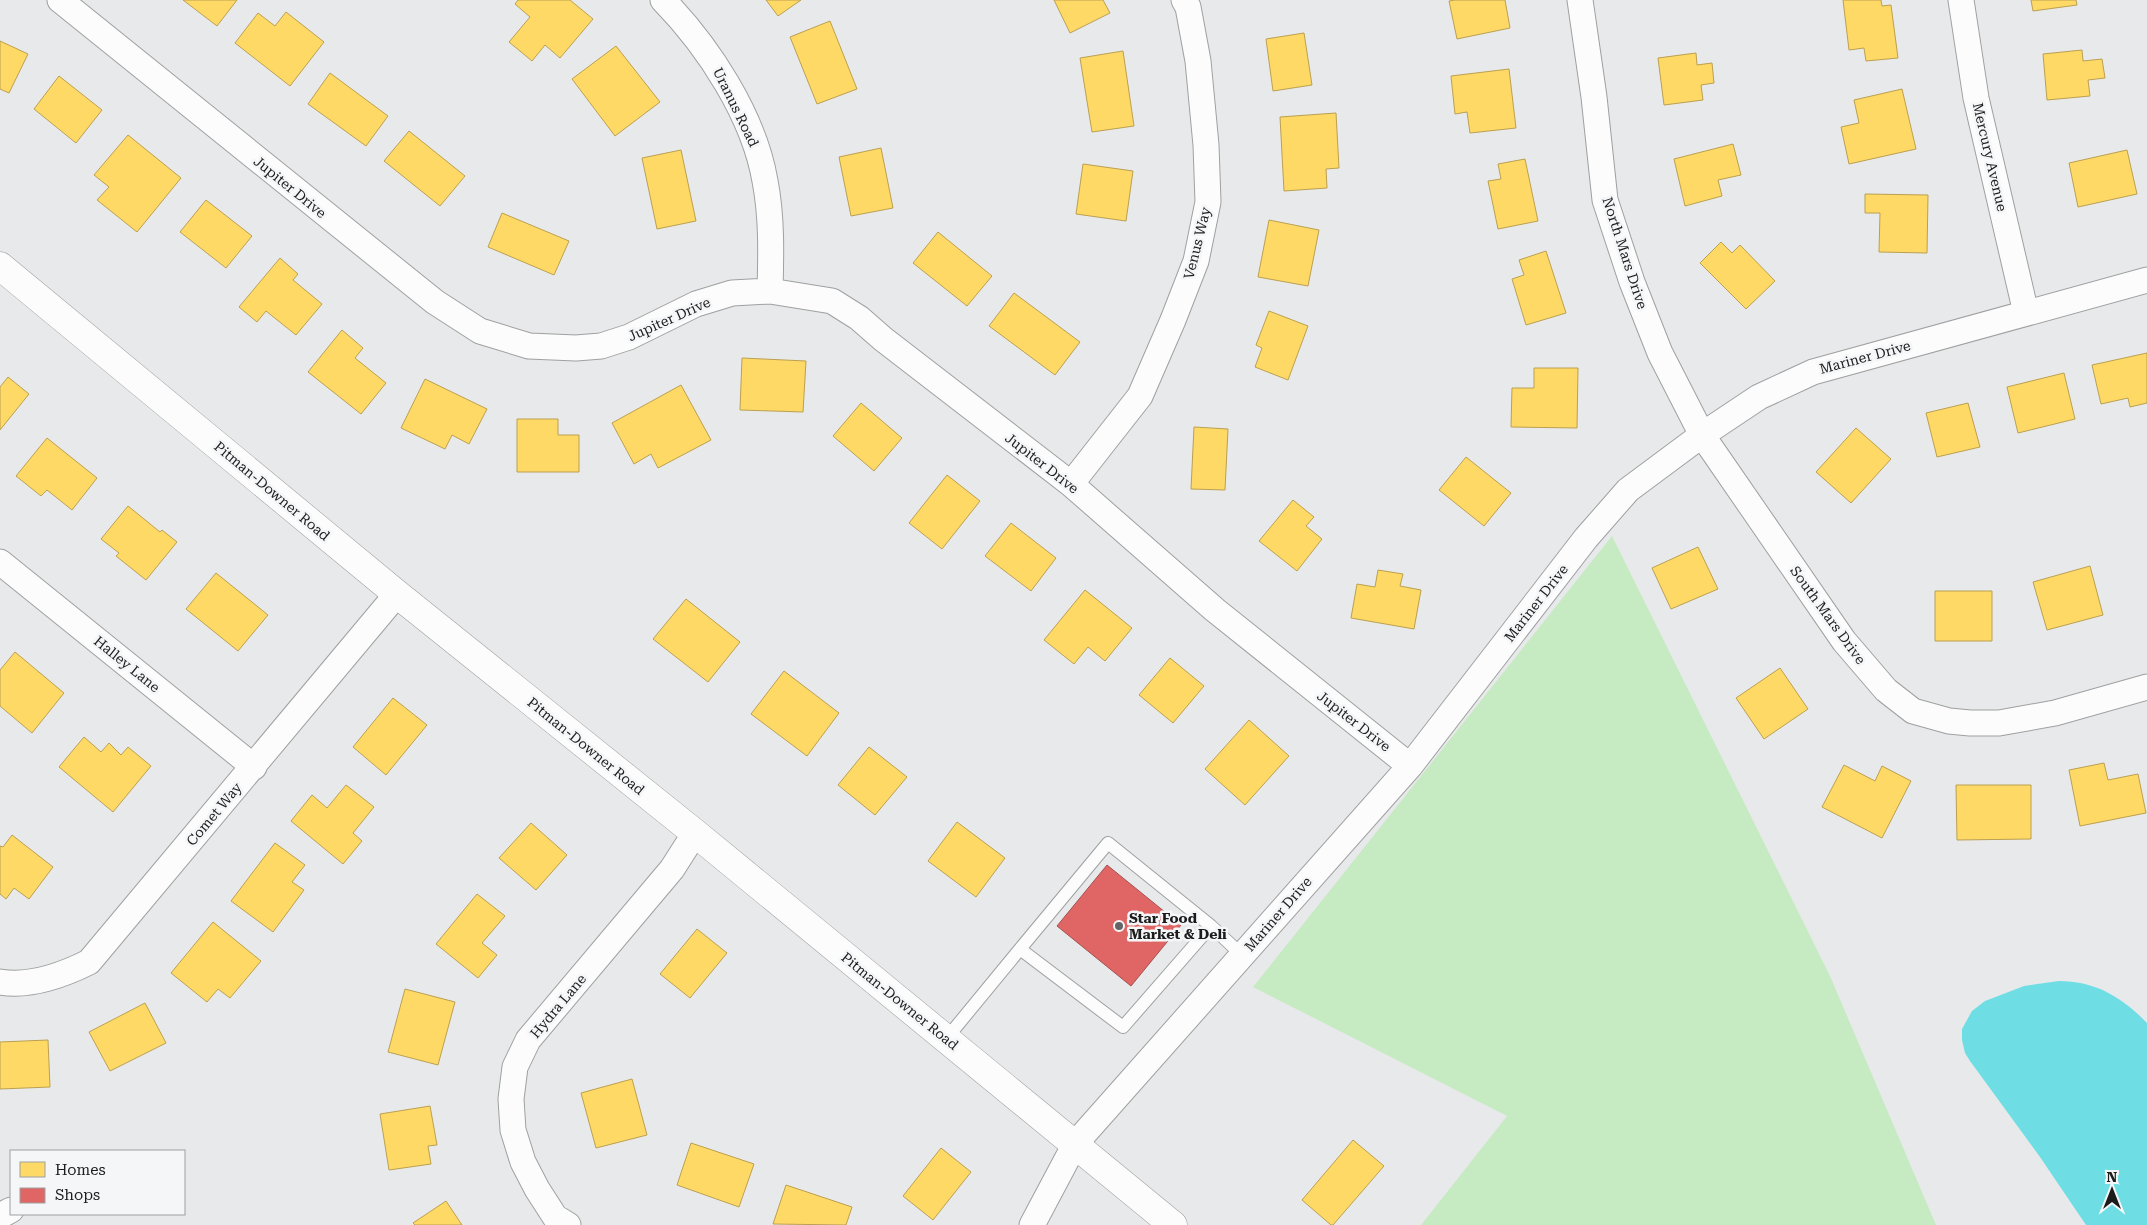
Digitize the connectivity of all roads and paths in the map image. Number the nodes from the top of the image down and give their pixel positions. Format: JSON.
{"nodes":[{"id":1,"x":60,"y":0,"type":"edge"},
{"id":2,"x":663,"y":0,"type":"edge"},
{"id":3,"x":1184,"y":0,"type":"edge"},
{"id":4,"x":1580,"y":0,"type":"edge"},
{"id":5,"x":1961,"y":0,"type":"edge"},
{"id":6,"x":0,"y":266,"type":"edge"},
{"id":7,"x":2147,"y":280,"type":"edge"},
{"id":8,"x":770,"y":291,"type":"junction"},
{"id":9,"x":2026,"y":313,"type":"junction"},
{"id":10,"x":1702,"y":435,"type":"junction"},
{"id":11,"x":1071,"y":484,"type":"junction"},
{"id":12,"x":0,"y":562,"type":"edge"},
{"id":13,"x":396,"y":594,"type":"junction"},
{"id":14,"x":2147,"y":687,"type":"edge"},
{"id":15,"x":1410,"y":766,"type":"junction"},
{"id":16,"x":254,"y":767,"type":"junction"},
{"id":17,"x":695,"y":834,"type":"junction"},
{"id":18,"x":1211,"y":926,"type":"junction"},
{"id":19,"x":1020,"y":949,"type":"junction"},
{"id":20,"x":1242,"y":955,"type":"junction"},
{"id":21,"x":0,"y":982,"type":"edge"},
{"id":22,"x":946,"y":1039,"type":"junction"},
{"id":23,"x":1075,"y":1144,"type":"junction"},
{"id":24,"x":568,"y":1225,"type":"edge"},
{"id":25,"x":1032,"y":1225,"type":"edge"},
{"id":26,"x":1173,"y":1225,"type":"edge"}],
"edges":[{"from":1,"to":8,"type":"street","name":"Jupiter Drive"},
{"from":2,"to":8,"type":"street","name":"Uranus Road"},
{"from":3,"to":11,"type":"street","name":"Venus Way"},
{"from":4,"to":10,"type":"street","name":"North Mars Drive"},
{"from":5,"to":9,"type":"street","name":"Mercury Avenue"},
{"from":6,"to":13,"type":"street","name":"Pitman-Downer Road"},
{"from":7,"to":9,"type":"street","name":"Mariner Drive"},
{"from":8,"to":11,"type":"street","name":"Jupiter Drive"},
{"from":9,"to":10,"type":"street","name":"Mariner Drive"},
{"from":10,"to":14,"type":"street","name":"South Mars Drive"},
{"from":10,"to":15,"type":"street","name":"Mariner Drive"},
{"from":11,"to":15,"type":"street","name":"Jupiter Drive"},
{"from":12,"to":16,"type":"street","name":"Halley Lane"},
{"from":13,"to":16,"type":"street","name":"Comet Way"},
{"from":13,"to":17,"type":"street","name":"Pitman-Downer Road"},
{"from":15,"to":20,"type":"street","name":"Mariner Drive"},
{"from":16,"to":21,"type":"street","name":"Comet Way"},
{"from":17,"to":22,"type":"street","name":"Pitman-Downer Road"},
{"from":17,"to":24,"type":"street","name":"Hydra Lane"},
{"from":18,"to":19,"type":"lane"},
{"from":18,"to":19,"type":"lane"},
{"from":18,"to":20,"type":"lane"},
{"from":19,"to":22,"type":"lane"},
{"from":20,"to":23,"type":"street","name":"Mariner Drive"},
{"from":22,"to":23,"type":"street","name":"Pitman-Downer Road"},
{"from":23,"to":25,"type":"street"},
{"from":23,"to":26,"type":"street","name":"Pitman-Downer Road"}]}
